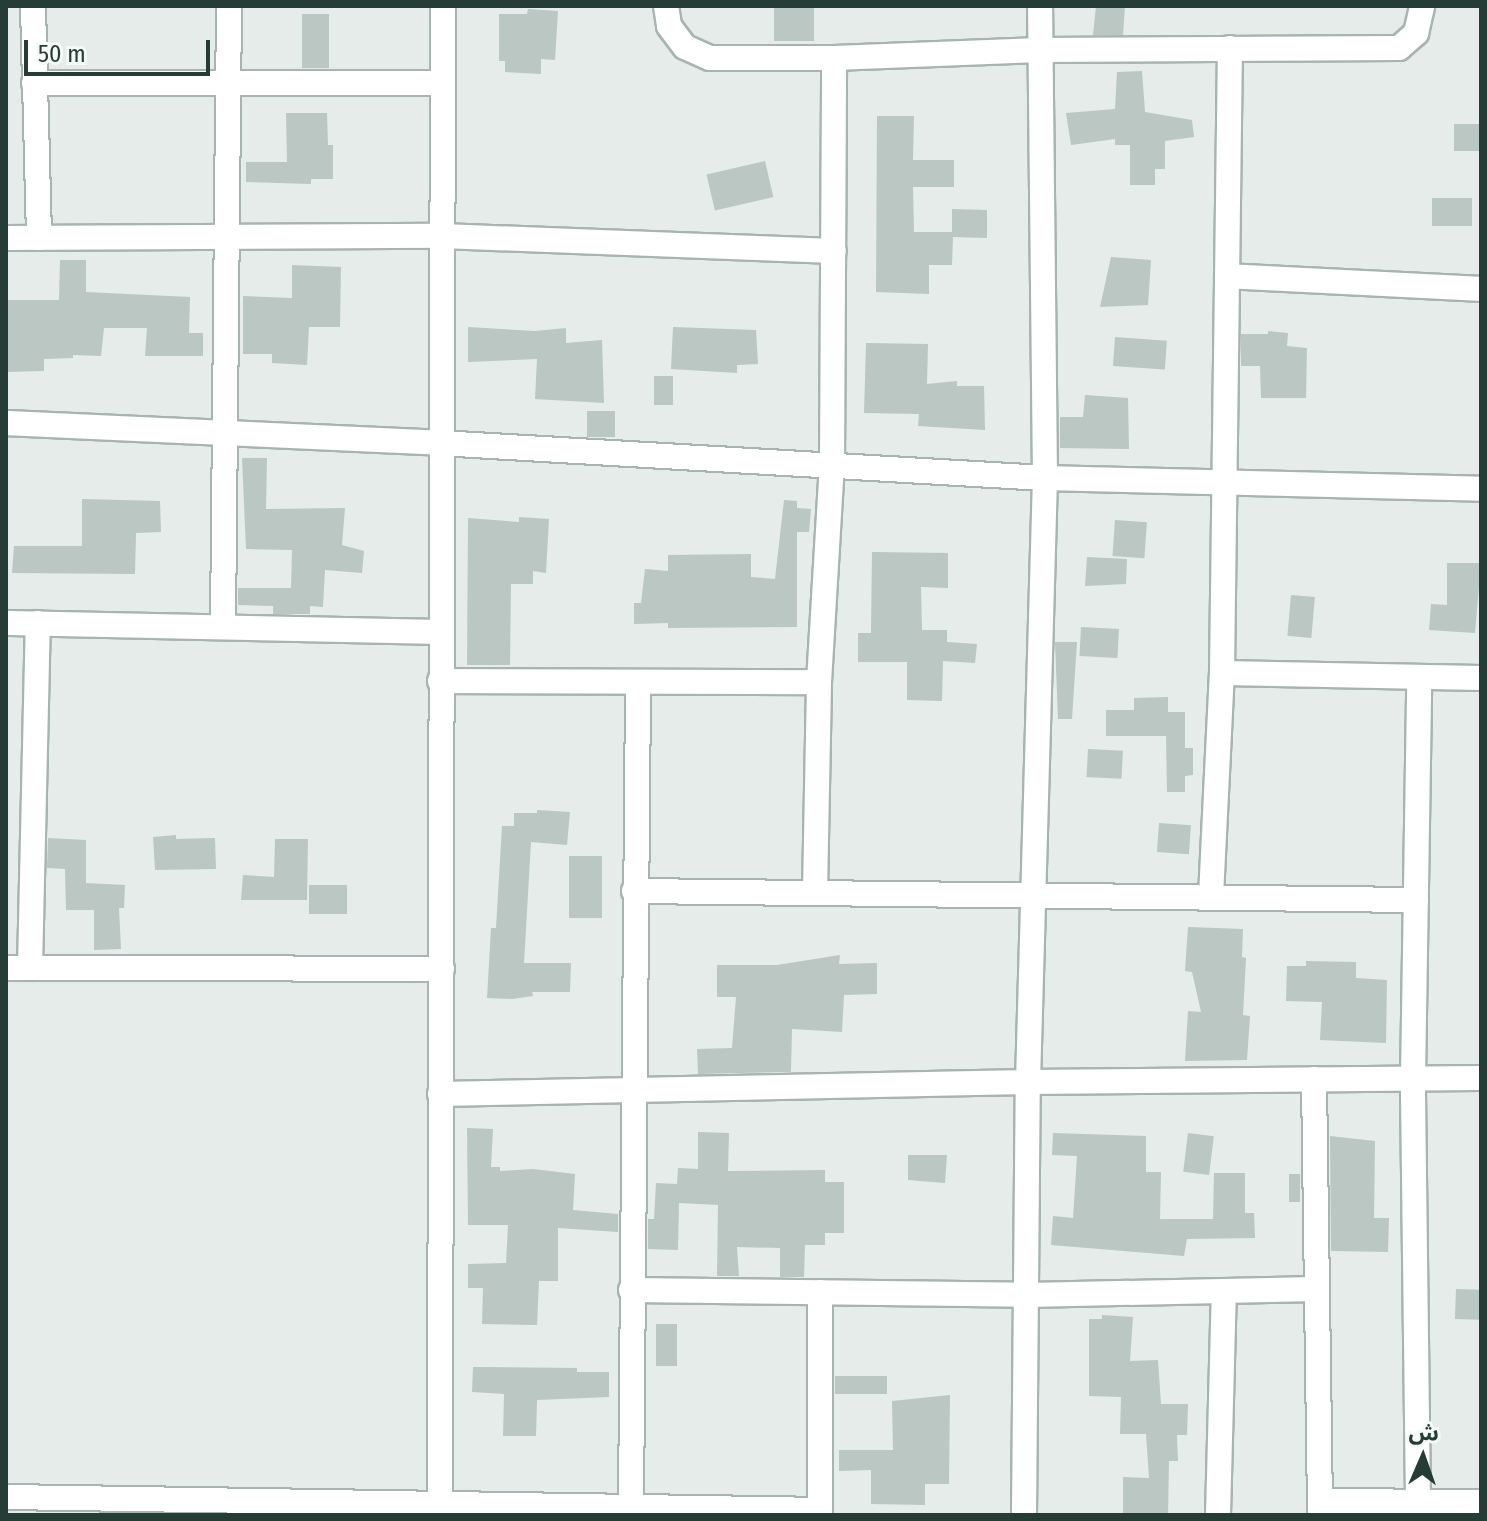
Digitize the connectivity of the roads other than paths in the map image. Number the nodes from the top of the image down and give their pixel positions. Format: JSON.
{"nodes":[{"id":1,"x":33,"y":6,"type":"edge"},
{"id":2,"x":229,"y":6,"type":"edge"},
{"id":3,"x":443,"y":6,"type":"edge"},
{"id":4,"x":666,"y":6,"type":"edge"},
{"id":5,"x":1040,"y":6,"type":"edge"},
{"id":6,"x":1422,"y":6,"type":"edge"},
{"id":7,"x":1230,"y":48,"type":"junction"},
{"id":8,"x":1040,"y":50,"type":"junction"},
{"id":9,"x":834,"y":58,"type":"junction"},
{"id":10,"x":34,"y":83,"type":"junction"},
{"id":11,"x":443,"y":83,"type":"junction"},
{"id":12,"x":229,"y":86,"type":"junction"},
{"id":13,"x":442,"y":236,"type":"junction"},
{"id":14,"x":228,"y":237,"type":"junction"},
{"id":15,"x":6,"y":238,"type":"edge"},
{"id":16,"x":39,"y":238,"type":"junction"},
{"id":17,"x":834,"y":251,"type":"junction"},
{"id":18,"x":1227,"y":276,"type":"junction"},
{"id":19,"x":1481,"y":289,"type":"edge"},
{"id":20,"x":6,"y":423,"type":"edge"},
{"id":21,"x":225,"y":432,"type":"junction"},
{"id":22,"x":439,"y":443,"type":"junction"},
{"id":23,"x":832,"y":466,"type":"junction"},
{"id":24,"x":1045,"y":478,"type":"junction"},
{"id":25,"x":1225,"y":483,"type":"junction"},
{"id":26,"x":1481,"y":489,"type":"edge"},
{"id":27,"x":6,"y":623,"type":"edge"},
{"id":28,"x":38,"y":623,"type":"junction"},
{"id":29,"x":223,"y":627,"type":"junction"},
{"id":30,"x":440,"y":632,"type":"junction"},
{"id":31,"x":1222,"y":673,"type":"junction"},
{"id":32,"x":1481,"y":678,"type":"edge"},
{"id":33,"x":1419,"y":679,"type":"junction"},
{"id":34,"x":440,"y":681,"type":"junction"},
{"id":35,"x":638,"y":682,"type":"junction"},
{"id":36,"x":819,"y":682,"type":"junction"},
{"id":37,"x":634,"y":891,"type":"junction"},
{"id":38,"x":815,"y":892,"type":"junction"},
{"id":39,"x":1034,"y":893,"type":"junction"},
{"id":40,"x":1211,"y":896,"type":"junction"},
{"id":41,"x":1416,"y":900,"type":"junction"},
{"id":42,"x":18,"y":968,"type":"edge"},
{"id":43,"x":442,"y":969,"type":"junction"},
{"id":44,"x":1481,"y":1078,"type":"edge"},
{"id":45,"x":1314,"y":1079,"type":"junction"},
{"id":46,"x":1413,"y":1079,"type":"junction"},
{"id":47,"x":1028,"y":1082,"type":"junction"},
{"id":48,"x":632,"y":1090,"type":"junction"},
{"id":49,"x":440,"y":1094,"type":"junction"},
{"id":50,"x":1317,"y":1289,"type":"junction"},
{"id":51,"x":631,"y":1290,"type":"junction"},
{"id":52,"x":1224,"y":1291,"type":"junction"},
{"id":53,"x":820,"y":1292,"type":"junction"},
{"id":54,"x":1027,"y":1295,"type":"junction"},
{"id":55,"x":6,"y":1497,"type":"edge"},
{"id":56,"x":1418,"y":1502,"type":"junction"},
{"id":57,"x":1481,"y":1502,"type":"edge"},
{"id":58,"x":631,"y":1506,"type":"junction"},
{"id":59,"x":440,"y":1508,"type":"edge"},
{"id":60,"x":1320,"y":1508,"type":"edge"},
{"id":61,"x":820,"y":1512,"type":"edge"},
{"id":62,"x":1024,"y":1515,"type":"edge"},
{"id":63,"x":1218,"y":1515,"type":"edge"}],
"edges":[{"from":1,"to":10,"type":"street"},
{"from":2,"to":12,"type":"street"},
{"from":3,"to":11,"type":"street"},
{"from":4,"to":9,"type":"street"},
{"from":5,"to":8,"type":"street"},
{"from":6,"to":7,"type":"street"},
{"from":7,"to":8,"type":"street"},
{"from":7,"to":18,"type":"street"},
{"from":8,"to":9,"type":"street"},
{"from":8,"to":24,"type":"street"},
{"from":9,"to":17,"type":"street"},
{"from":10,"to":12,"type":"street"},
{"from":10,"to":16,"type":"street"},
{"from":11,"to":12,"type":"street"},
{"from":11,"to":13,"type":"street"},
{"from":12,"to":14,"type":"street"},
{"from":13,"to":14,"type":"street"},
{"from":13,"to":17,"type":"street"},
{"from":13,"to":22,"type":"street"},
{"from":14,"to":16,"type":"street"},
{"from":14,"to":21,"type":"street"},
{"from":15,"to":16,"type":"street"},
{"from":17,"to":23,"type":"street"},
{"from":18,"to":19,"type":"street"},
{"from":18,"to":25,"type":"street"},
{"from":20,"to":21,"type":"street"},
{"from":21,"to":22,"type":"street"},
{"from":21,"to":29,"type":"street"},
{"from":22,"to":23,"type":"street"},
{"from":22,"to":30,"type":"street"},
{"from":23,"to":24,"type":"street"},
{"from":23,"to":36,"type":"street"},
{"from":24,"to":25,"type":"street"},
{"from":24,"to":39,"type":"street"},
{"from":25,"to":26,"type":"street"},
{"from":25,"to":31,"type":"street"},
{"from":27,"to":28,"type":"street"},
{"from":28,"to":29,"type":"street"},
{"from":28,"to":42,"type":"street"},
{"from":29,"to":30,"type":"street"},
{"from":30,"to":34,"type":"street"},
{"from":31,"to":33,"type":"street"},
{"from":31,"to":40,"type":"street"},
{"from":32,"to":33,"type":"street"},
{"from":33,"to":41,"type":"street"},
{"from":34,"to":35,"type":"street"},
{"from":34,"to":43,"type":"street"},
{"from":35,"to":36,"type":"street"},
{"from":35,"to":37,"type":"street"},
{"from":36,"to":38,"type":"street"},
{"from":37,"to":38,"type":"street"},
{"from":37,"to":48,"type":"street"},
{"from":38,"to":39,"type":"street"},
{"from":39,"to":40,"type":"street"},
{"from":39,"to":47,"type":"street"},
{"from":40,"to":41,"type":"street"},
{"from":41,"to":46,"type":"street"},
{"from":42,"to":43,"type":"street"},
{"from":43,"to":49,"type":"street"},
{"from":44,"to":46,"type":"street"},
{"from":45,"to":46,"type":"street"},
{"from":45,"to":47,"type":"street"},
{"from":45,"to":50,"type":"street"},
{"from":46,"to":56,"type":"street"},
{"from":47,"to":48,"type":"street"},
{"from":47,"to":54,"type":"street"},
{"from":48,"to":49,"type":"street"},
{"from":48,"to":51,"type":"street"},
{"from":49,"to":59,"type":"street"},
{"from":50,"to":52,"type":"street"},
{"from":50,"to":60,"type":"street"},
{"from":51,"to":53,"type":"street"},
{"from":51,"to":58,"type":"street"},
{"from":52,"to":54,"type":"street"},
{"from":52,"to":63,"type":"street"},
{"from":53,"to":54,"type":"street"},
{"from":53,"to":61,"type":"street"},
{"from":54,"to":62,"type":"street"},
{"from":55,"to":59,"type":"street"},
{"from":56,"to":57,"type":"street"},
{"from":56,"to":60,"type":"street"},
{"from":58,"to":59,"type":"street"},
{"from":58,"to":61,"type":"street"}]}
